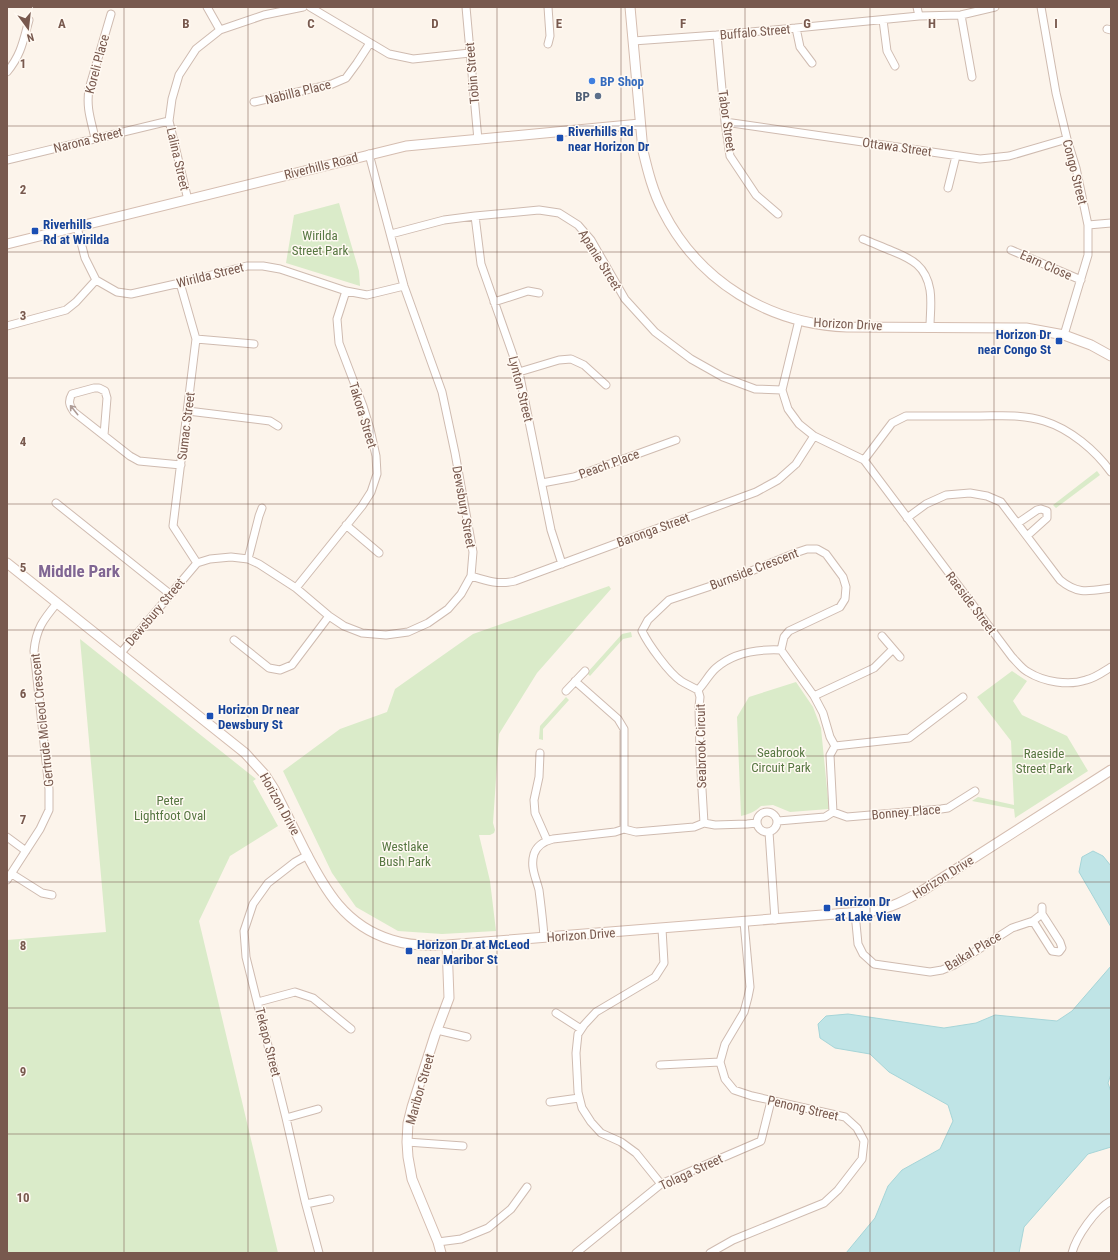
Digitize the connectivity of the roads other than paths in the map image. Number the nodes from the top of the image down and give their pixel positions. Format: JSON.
{"nodes":[{"id":1,"x":207,"y":7,"type":"edge"},
{"id":2,"x":304,"y":7,"type":"edge"},
{"id":3,"x":310,"y":7,"type":"edge"},
{"id":4,"x":466,"y":7,"type":"edge"},
{"id":5,"x":548,"y":7,"type":"edge"},
{"id":6,"x":630,"y":7,"type":"edge"},
{"id":7,"x":917,"y":7,"type":"edge"},
{"id":8,"x":995,"y":7,"type":"edge"},
{"id":9,"x":1041,"y":7,"type":"edge"},
{"id":10,"x":111,"y":14,"type":"dead end"},
{"id":11,"x":961,"y":15,"type":"junction"},
{"id":12,"x":919,"y":16,"type":"junction"},
{"id":13,"x":29,"y":20,"type":"dead end"},
{"id":14,"x":883,"y":20,"type":"junction"},
{"id":15,"x":796,"y":28,"type":"junction"},
{"id":16,"x":220,"y":30,"type":"junction"},
{"id":17,"x":717,"y":35,"type":"junction"},
{"id":18,"x":633,"y":41,"type":"junction"},
{"id":19,"x":370,"y":43,"type":"junction"},
{"id":20,"x":548,"y":44,"type":"dead end"},
{"id":21,"x":470,"y":53,"type":"junction"},
{"id":22,"x":812,"y":63,"type":"dead end"},
{"id":23,"x":895,"y":66,"type":"dead end"},
{"id":24,"x":7,"y":72,"type":"edge"},
{"id":25,"x":972,"y":77,"type":"dead end"},
{"id":26,"x":254,"y":102,"type":"dead end"},
{"id":27,"x":169,"y":121,"type":"junction"},
{"id":28,"x":725,"y":122,"type":"junction"},
{"id":29,"x":640,"y":124,"type":"junction"},
{"id":30,"x":95,"y":138,"type":"junction"},
{"id":31,"x":1067,"y":139,"type":"junction"},
{"id":32,"x":478,"y":140,"type":"junction"},
{"id":33,"x":369,"y":154,"type":"junction"},
{"id":34,"x":956,"y":156,"type":"junction"},
{"id":35,"x":7,"y":160,"type":"edge"},
{"id":36,"x":948,"y":188,"type":"dead end"},
{"id":37,"x":188,"y":200,"type":"junction"},
{"id":38,"x":778,"y":214,"type":"dead end"},
{"id":39,"x":475,"y":216,"type":"junction"},
{"id":40,"x":1111,"y":223,"type":"edge"},
{"id":41,"x":1088,"y":225,"type":"junction"},
{"id":42,"x":77,"y":227,"type":"junction"},
{"id":43,"x":391,"y":234,"type":"junction"},
{"id":44,"x":863,"y":239,"type":"dead end"},
{"id":45,"x":7,"y":244,"type":"edge"},
{"id":46,"x":1011,"y":250,"type":"dead end"},
{"id":47,"x":96,"y":280,"type":"junction"},
{"id":48,"x":1081,"y":280,"type":"junction"},
{"id":49,"x":180,"y":283,"type":"junction"},
{"id":50,"x":404,"y":286,"type":"junction"},
{"id":51,"x":346,"y":291,"type":"junction"},
{"id":52,"x":539,"y":293,"type":"dead end"},
{"id":53,"x":494,"y":302,"type":"junction"},
{"id":54,"x":799,"y":320,"type":"junction"},
{"id":55,"x":7,"y":326,"type":"edge"},
{"id":56,"x":930,"y":327,"type":"junction"},
{"id":57,"x":1064,"y":335,"type":"junction"},
{"id":58,"x":196,"y":339,"type":"junction"},
{"id":59,"x":254,"y":344,"type":"dead end"},
{"id":60,"x":1111,"y":356,"type":"edge"},
{"id":61,"x":519,"y":372,"type":"junction"},
{"id":62,"x":606,"y":385,"type":"dead end"},
{"id":63,"x":782,"y":390,"type":"junction"},
{"id":64,"x":188,"y":411,"type":"junction"},
{"id":65,"x":278,"y":426,"type":"dead end"},
{"id":66,"x":104,"y":435,"type":"junction"},
{"id":67,"x":814,"y":436,"type":"junction"},
{"id":68,"x":676,"y":440,"type":"dead end"},
{"id":69,"x":864,"y":460,"type":"junction"},
{"id":70,"x":181,"y":465,"type":"junction"},
{"id":71,"x":1111,"y":472,"type":"edge"},
{"id":72,"x":542,"y":483,"type":"junction"},
{"id":73,"x":56,"y":503,"type":"dead end"},
{"id":74,"x":262,"y":508,"type":"dead end"},
{"id":75,"x":907,"y":518,"type":"junction"},
{"id":76,"x":1018,"y":523,"type":"junction"},
{"id":77,"x":346,"y":526,"type":"junction"},
{"id":78,"x":1027,"y":536,"type":"junction"},
{"id":79,"x":379,"y":553,"type":"dead end"},
{"id":80,"x":248,"y":559,"type":"junction"},
{"id":81,"x":7,"y":563,"type":"edge"},
{"id":82,"x":197,"y":563,"type":"junction"},
{"id":83,"x":562,"y":564,"type":"junction"},
{"id":84,"x":471,"y":576,"type":"junction"},
{"id":85,"x":296,"y":588,"type":"junction"},
{"id":86,"x":1111,"y":588,"type":"edge"},
{"id":87,"x":170,"y":594,"type":"junction"},
{"id":88,"x":57,"y":603,"type":"junction"},
{"id":89,"x":330,"y":616,"type":"junction"},
{"id":90,"x":882,"y":636,"type":"dead end"},
{"id":91,"x":234,"y":640,"type":"dead end"},
{"id":92,"x":893,"y":649,"type":"junction"},
{"id":93,"x":781,"y":650,"type":"junction"},
{"id":94,"x":120,"y":654,"type":"junction"},
{"id":95,"x":900,"y":656,"type":"dead end"},
{"id":96,"x":1111,"y":667,"type":"edge"},
{"id":97,"x":585,"y":671,"type":"dead end"},
{"id":98,"x":575,"y":681,"type":"junction"},
{"id":99,"x":698,"y":690,"type":"junction"},
{"id":100,"x":566,"y":691,"type":"dead end"},
{"id":101,"x":814,"y":696,"type":"junction"},
{"id":102,"x":963,"y":697,"type":"dead end"},
{"id":103,"x":835,"y":746,"type":"junction"},
{"id":104,"x":540,"y":753,"type":"dead end"},
{"id":105,"x":1111,"y":770,"type":"edge"},
{"id":106,"x":975,"y":791,"type":"dead end"},
{"id":107,"x":833,"y":812,"type":"junction"},
{"id":108,"x":778,"y":821,"type":"junction"},
{"id":109,"x":704,"y":823,"type":"junction"},
{"id":110,"x":757,"y":823,"type":"junction"},
{"id":111,"x":624,"y":829,"type":"junction"},
{"id":112,"x":768,"y":832,"type":"junction"},
{"id":113,"x":7,"y":836,"type":"edge"},
{"id":114,"x":547,"y":840,"type":"junction"},
{"id":115,"x":26,"y":851,"type":"junction"},
{"id":116,"x":308,"y":855,"type":"junction"},
{"id":117,"x":9,"y":877,"type":"edge"},
{"id":118,"x":52,"y":895,"type":"dead end"},
{"id":119,"x":855,"y":913,"type":"junction"},
{"id":120,"x":775,"y":920,"type":"junction"},
{"id":121,"x":1032,"y":921,"type":"junction"},
{"id":122,"x":744,"y":922,"type":"junction"},
{"id":123,"x":662,"y":929,"type":"junction"},
{"id":124,"x":544,"y":937,"type":"junction"},
{"id":125,"x":447,"y":946,"type":"junction"},
{"id":126,"x":258,"y":1002,"type":"junction"},
{"id":127,"x":556,"y":1013,"type":"dead end"},
{"id":128,"x":351,"y":1029,"type":"dead end"},
{"id":129,"x":581,"y":1029,"type":"junction"},
{"id":130,"x":437,"y":1030,"type":"junction"},
{"id":131,"x":467,"y":1037,"type":"dead end"},
{"id":132,"x":720,"y":1062,"type":"junction"},
{"id":133,"x":660,"y":1066,"type":"dead end"},
{"id":134,"x":579,"y":1098,"type":"junction"},
{"id":135,"x":771,"y":1100,"type":"junction"},
{"id":136,"x":550,"y":1102,"type":"dead end"},
{"id":137,"x":318,"y":1109,"type":"dead end"},
{"id":138,"x":286,"y":1118,"type":"junction"},
{"id":139,"x":407,"y":1142,"type":"junction"},
{"id":140,"x":463,"y":1146,"type":"dead end"},
{"id":141,"x":661,"y":1184,"type":"junction"},
{"id":142,"x":527,"y":1187,"type":"dead end"},
{"id":143,"x":330,"y":1199,"type":"dead end"},
{"id":144,"x":1111,"y":1201,"type":"edge"},
{"id":145,"x":306,"y":1204,"type":"junction"},
{"id":146,"x":438,"y":1242,"type":"junction"},
{"id":147,"x":320,"y":1253,"type":"edge"},
{"id":148,"x":442,"y":1253,"type":"edge"},
{"id":149,"x":576,"y":1253,"type":"edge"},
{"id":150,"x":710,"y":1253,"type":"edge"},
{"id":151,"x":1072,"y":1253,"type":"edge"}],
"edges":[{"from":1,"to":16,"type":"street"},
{"from":2,"to":16,"type":"street","name":"Lalina Street"},
{"from":3,"to":19,"type":"street"},
{"from":4,"to":21,"type":"street","name":"Tobin Street"},
{"from":5,"to":20,"type":"street"},
{"from":6,"to":18,"type":"street","name":"Horizon Drive"},
{"from":7,"to":12,"type":"street"},
{"from":8,"to":11,"type":"street","name":"Buffalo Street"},
{"from":9,"to":31,"type":"street","name":"Congo Street"},
{"from":10,"to":30,"type":"street","name":"Koreli Place"},
{"from":11,"to":12,"type":"street","name":"Buffalo Street"},
{"from":11,"to":25,"type":"street"},
{"from":12,"to":14,"type":"street","name":"Buffalo Street"},
{"from":13,"to":24,"type":"street"},
{"from":14,"to":15,"type":"street","name":"Buffalo Street"},
{"from":14,"to":23,"type":"street"},
{"from":15,"to":17,"type":"street","name":"Buffalo Street"},
{"from":15,"to":22,"type":"street"},
{"from":16,"to":27,"type":"street","name":"Lalina Street"},
{"from":17,"to":18,"type":"street","name":"Buffalo Street"},
{"from":17,"to":28,"type":"street","name":"Tabor Street"},
{"from":18,"to":29,"type":"street","name":"Horizon Drive"},
{"from":19,"to":21,"type":"street"},
{"from":19,"to":26,"type":"street","name":"Nabilla Place"},
{"from":21,"to":32,"type":"street","name":"Tobin Street"},
{"from":27,"to":30,"type":"street","name":"Narona Street"},
{"from":27,"to":37,"type":"street","name":"Lalina Street"},
{"from":28,"to":34,"type":"street","name":"Ottawa Street"},
{"from":28,"to":38,"type":"street","name":"Tabor Street"},
{"from":29,"to":32,"type":"street","name":"Riverhills Road"},
{"from":29,"to":54,"type":"street","name":"Horizon Drive"},
{"from":30,"to":35,"type":"street","name":"Narona Street"},
{"from":31,"to":34,"type":"street","name":"Ottawa Street"},
{"from":31,"to":41,"type":"street","name":"Congo Street"},
{"from":32,"to":33,"type":"street","name":"Riverhills Road"},
{"from":33,"to":37,"type":"street","name":"Riverhills Road"},
{"from":33,"to":43,"type":"street","name":"Dewsbury Street"},
{"from":34,"to":36,"type":"street"},
{"from":37,"to":42,"type":"street","name":"Riverhills Road"},
{"from":39,"to":43,"type":"street","name":"Apanie Street"},
{"from":39,"to":53,"type":"street","name":"Lynton Street"},
{"from":39,"to":63,"type":"street","name":"Apanie Street"},
{"from":40,"to":41,"type":"street"},
{"from":41,"to":48,"type":"street","name":"Congo Street"},
{"from":42,"to":45,"type":"street","name":"Riverhills Road"},
{"from":42,"to":47,"type":"street"},
{"from":43,"to":50,"type":"street","name":"Dewsbury Street"},
{"from":44,"to":56,"type":"street"},
{"from":46,"to":48,"type":"street","name":"Earn Close"},
{"from":47,"to":49,"type":"street","name":"Wirilda Street"},
{"from":47,"to":55,"type":"street"},
{"from":48,"to":57,"type":"street","name":"Congo Street"},
{"from":49,"to":51,"type":"street","name":"Wirilda Street"},
{"from":49,"to":58,"type":"street","name":"Sumac Street"},
{"from":50,"to":51,"type":"street","name":"Wirilda Street"},
{"from":50,"to":84,"type":"street","name":"Dewsbury Street"},
{"from":51,"to":77,"type":"street","name":"Takora Street"},
{"from":52,"to":53,"type":"street"},
{"from":53,"to":61,"type":"street","name":"Lynton Street"},
{"from":54,"to":56,"type":"street","name":"Horizon Drive"},
{"from":54,"to":63,"type":"street"},
{"from":56,"to":57,"type":"street","name":"Horizon Drive"},
{"from":57,"to":60,"type":"street","name":"Horizon Drive"},
{"from":58,"to":59,"type":"street"},
{"from":58,"to":64,"type":"street","name":"Sumac Street"},
{"from":61,"to":62,"type":"street"},
{"from":61,"to":72,"type":"street","name":"Lynton Street"},
{"from":63,"to":67,"type":"street","name":"Raeside Street"},
{"from":64,"to":65,"type":"street"},
{"from":64,"to":70,"type":"street","name":"Sumac Street"},
{"from":66,"to":66,"type":"street","one_way":true},
{"from":66,"to":70,"type":"street"},
{"from":67,"to":69,"type":"street","name":"Raeside Street"},
{"from":67,"to":83,"type":"street","name":"Baronga Street"},
{"from":68,"to":72,"type":"street","name":"Peach Place"},
{"from":69,"to":71,"type":"street"},
{"from":69,"to":75,"type":"street","name":"Raeside Street"},
{"from":70,"to":82,"type":"street","name":"Sumac Street"},
{"from":72,"to":83,"type":"street","name":"Lynton Street"},
{"from":73,"to":87,"type":"street"},
{"from":74,"to":80,"type":"street"},
{"from":75,"to":76,"type":"street"},
{"from":75,"to":96,"type":"street","name":"Raeside Street"},
{"from":76,"to":78,"type":"street"},
{"from":76,"to":78,"type":"street"},
{"from":77,"to":79,"type":"street"},
{"from":77,"to":85,"type":"street","name":"Takora Street"},
{"from":78,"to":86,"type":"street"},
{"from":80,"to":82,"type":"street","name":"Dewsbury Street"},
{"from":80,"to":85,"type":"street","name":"Dewsbury Street"},
{"from":81,"to":88,"type":"street","name":"Horizon Drive"},
{"from":82,"to":87,"type":"street","name":"Dewsbury Street"},
{"from":83,"to":84,"type":"street","name":"Baronga Street"},
{"from":84,"to":89,"type":"street","name":"Dewsbury Street"},
{"from":85,"to":89,"type":"street","name":"Dewsbury Street"},
{"from":87,"to":94,"type":"street","name":"Dewsbury Street"},
{"from":88,"to":94,"type":"street","name":"Horizon Drive"},
{"from":88,"to":115,"type":"street","name":"Gertrude Mcleod Crescent"},
{"from":89,"to":91,"type":"street"},
{"from":90,"to":92,"type":"street"},
{"from":92,"to":95,"type":"street"},
{"from":92,"to":101,"type":"street"},
{"from":93,"to":99,"type":"street","name":"Seabrook Circuit"},
{"from":93,"to":99,"type":"street","name":"Burnside Crescent"},
{"from":93,"to":101,"type":"street"},
{"from":94,"to":116,"type":"street","name":"Horizon Drive"},
{"from":97,"to":98,"type":"street"},
{"from":98,"to":100,"type":"street"},
{"from":98,"to":111,"type":"street"},
{"from":99,"to":109,"type":"street","name":"Seabrook Circuit"},
{"from":101,"to":103,"type":"street"},
{"from":102,"to":103,"type":"street"},
{"from":103,"to":107,"type":"street"},
{"from":104,"to":114,"type":"street"},
{"from":105,"to":119,"type":"street","name":"Horizon Drive"},
{"from":106,"to":107,"type":"street","name":"Bonney Place"},
{"from":107,"to":108,"type":"street"},
{"from":108,"to":110,"type":"street"},
{"from":108,"to":112,"type":"street"},
{"from":109,"to":110,"type":"street"},
{"from":109,"to":111,"type":"street"},
{"from":110,"to":112,"type":"street"},
{"from":111,"to":114,"type":"street"},
{"from":112,"to":120,"type":"street"},
{"from":113,"to":115,"type":"street"},
{"from":114,"to":124,"type":"street"},
{"from":115,"to":117,"type":"street","name":"Gertrude Mcleod Crescent"},
{"from":116,"to":125,"type":"street","name":"Horizon Drive"},
{"from":116,"to":126,"type":"street","name":"Tekapo Street"},
{"from":117,"to":118,"type":"street"},
{"from":119,"to":120,"type":"street","name":"Horizon Drive"},
{"from":119,"to":121,"type":"street","name":"Baikal Place"},
{"from":120,"to":122,"type":"street","name":"Horizon Drive"},
{"from":121,"to":121,"type":"street","name":"Baikal Place"},
{"from":122,"to":123,"type":"street","name":"Horizon Drive"},
{"from":122,"to":132,"type":"street"},
{"from":123,"to":124,"type":"street","name":"Horizon Drive"},
{"from":123,"to":129,"type":"street"},
{"from":124,"to":125,"type":"street","name":"Horizon Drive"},
{"from":125,"to":130,"type":"street","name":"Maribor Street"},
{"from":126,"to":128,"type":"street"},
{"from":126,"to":138,"type":"street","name":"Tekapo Street"},
{"from":127,"to":129,"type":"street"},
{"from":129,"to":134,"type":"street"},
{"from":130,"to":131,"type":"street"},
{"from":130,"to":139,"type":"street","name":"Maribor Street"},
{"from":132,"to":133,"type":"street"},
{"from":132,"to":135,"type":"street","name":"Penong Street"},
{"from":134,"to":136,"type":"street"},
{"from":134,"to":141,"type":"street"},
{"from":135,"to":141,"type":"street","name":"Tolaga Street"},
{"from":135,"to":150,"type":"street","name":"Penong Street"},
{"from":137,"to":138,"type":"street"},
{"from":138,"to":145,"type":"street","name":"Tekapo Street"},
{"from":139,"to":140,"type":"street"},
{"from":139,"to":146,"type":"street","name":"Maribor Street"},
{"from":141,"to":149,"type":"street","name":"Tolaga Street"},
{"from":142,"to":146,"type":"street"},
{"from":143,"to":145,"type":"street"},
{"from":144,"to":151,"type":"street"},
{"from":145,"to":147,"type":"street","name":"Tekapo Street"},
{"from":146,"to":148,"type":"street","name":"Maribor Street"}]}
